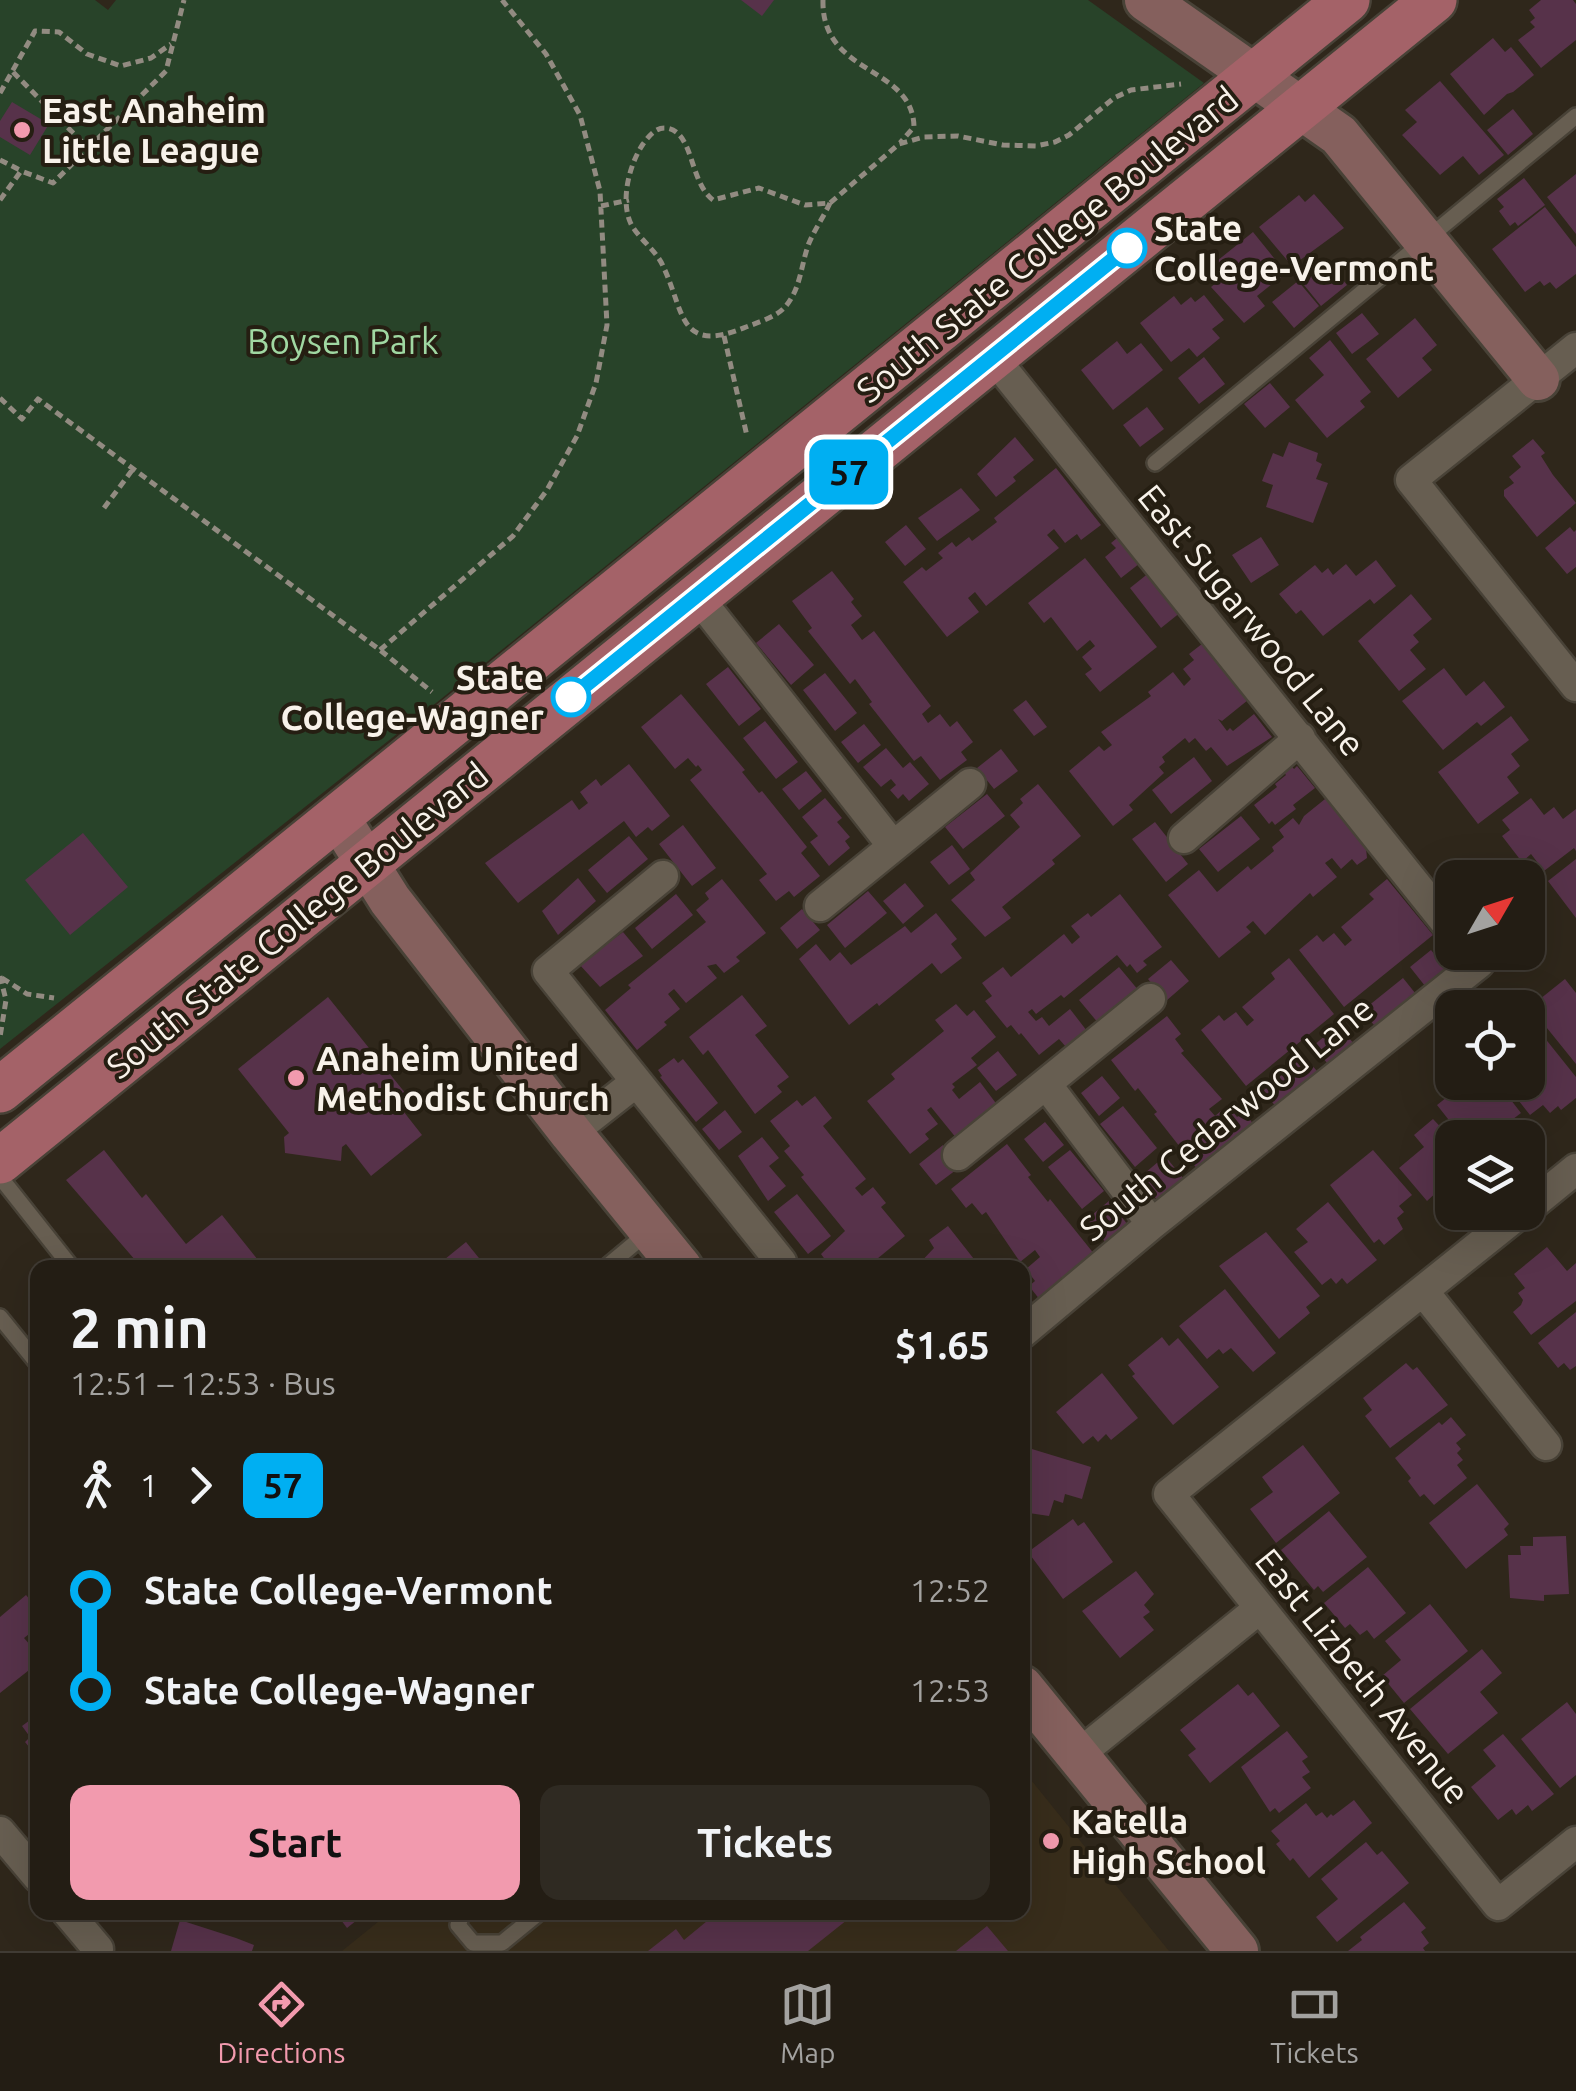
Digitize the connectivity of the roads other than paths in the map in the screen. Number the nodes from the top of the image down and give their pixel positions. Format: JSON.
{"nodes":[{"id":1,"x":1146,"y":0,"type":"edge"},
{"id":2,"x":1348,"y":0,"type":"edge"},
{"id":3,"x":1434,"y":0,"type":"edge"},
{"id":4,"x":1254,"y":77,"type":"junction"},
{"id":5,"x":1300,"y":107,"type":"junction"},
{"id":6,"x":1576,"y":116,"type":"edge"},
{"id":7,"x":1423,"y":240,"type":"junction"},
{"id":8,"x":1576,"y":348,"type":"edge"},
{"id":9,"x":993,"y":357,"type":"junction"},
{"id":10,"x":1538,"y":379,"type":"junction"},
{"id":11,"x":1155,"y":463,"type":"dead end"},
{"id":12,"x":696,"y":595,"type":"junction"},
{"id":13,"x":1576,"y":686,"type":"edge"},
{"id":14,"x":1300,"y":738,"type":"junction"},
{"id":15,"x":970,"y":784,"type":"dead end"},
{"id":16,"x":338,"y":817,"type":"junction"},
{"id":17,"x":1184,"y":838,"type":"dead end"},
{"id":18,"x":893,"y":846,"type":"junction"},
{"id":19,"x":370,"y":864,"type":"junction"},
{"id":20,"x":662,"y":876,"type":"dead end"},
{"id":21,"x":820,"y":906,"type":"dead end"},
{"id":22,"x":1435,"y":909,"type":"edge"},
{"id":23,"x":1460,"y":970,"type":"edge"},
{"id":24,"x":1150,"y":999,"type":"dead end"},
{"id":25,"x":636,"y":1082,"type":"junction"},
{"id":26,"x":1046,"y":1084,"type":"junction"},
{"id":27,"x":0,"y":1090,"type":"edge"},
{"id":28,"x":571,"y":1133,"type":"junction"},
{"id":29,"x":958,"y":1154,"type":"dead end"},
{"id":30,"x":0,"y":1161,"type":"edge"},
{"id":31,"x":1576,"y":1169,"type":"edge"},
{"id":32,"x":0,"y":1177,"type":"edge"},
{"id":33,"x":1545,"y":1194,"type":"edge"},
{"id":34,"x":1152,"y":1224,"type":"junction"},
{"id":35,"x":650,"y":1230,"type":"junction"},
{"id":36,"x":1499,"y":1230,"type":"edge"},
{"id":37,"x":66,"y":1260,"type":"edge"},
{"id":38,"x":614,"y":1260,"type":"edge"},
{"id":39,"x":674,"y":1260,"type":"edge"},
{"id":40,"x":779,"y":1260,"type":"edge"},
{"id":41,"x":1423,"y":1291,"type":"junction"},
{"id":42,"x":0,"y":1317,"type":"edge"},
{"id":43,"x":1030,"y":1325,"type":"edge"},
{"id":44,"x":30,"y":1354,"type":"edge"},
{"id":45,"x":1546,"y":1445,"type":"dead end"},
{"id":46,"x":1260,"y":1608,"type":"junction"},
{"id":47,"x":1030,"y":1698,"type":"edge"},
{"id":48,"x":1078,"y":1756,"type":"junction"},
{"id":49,"x":0,"y":1832,"type":"edge"},
{"id":50,"x":1576,"y":1842,"type":"edge"},
{"id":51,"x":30,"y":1868,"type":"edge"},
{"id":52,"x":74,"y":1920,"type":"edge"},
{"id":53,"x":460,"y":1920,"type":"edge"},
{"id":54,"x":530,"y":1920,"type":"edge"},
{"id":55,"x":98,"y":1949,"type":"edge"},
{"id":56,"x":1237,"y":1951,"type":"edge"}],
"edges":[{"from":1,"to":4,"type":"street"},
{"from":2,"to":4,"type":"main road","name":"South State College Boulevard"},
{"from":3,"to":5,"type":"main road","name":"South State College Boulevard"},
{"from":4,"to":5,"type":"street"},
{"from":4,"to":16,"type":"main road","name":"South State College Boulevard"},
{"from":5,"to":7,"type":"street"},
{"from":5,"to":9,"type":"main road","name":"South State College Boulevard"},
{"from":6,"to":7,"type":"lane"},
{"from":7,"to":10,"type":"street"},
{"from":7,"to":11,"type":"lane"},
{"from":8,"to":10,"type":"street"},
{"from":9,"to":12,"type":"main road","name":"South State College Boulevard"},
{"from":9,"to":14,"type":"street","name":"East Sugarwood Lane"},
{"from":10,"to":13,"type":"street"},
{"from":12,"to":18,"type":"street"},
{"from":12,"to":19,"type":"main road","name":"South State College Boulevard"},
{"from":14,"to":17,"type":"street"},
{"from":14,"to":22,"type":"street","name":"East Sugarwood Lane"},
{"from":15,"to":18,"type":"street"},
{"from":16,"to":19,"type":"street"},
{"from":16,"to":27,"type":"main road","name":"South State College Boulevard"},
{"from":18,"to":21,"type":"street"},
{"from":19,"to":28,"type":"street"},
{"from":19,"to":30,"type":"main road","name":"South State College Boulevard"},
{"from":20,"to":25,"type":"street"},
{"from":23,"to":34,"type":"street","name":"South Cedarwood Lane"},
{"from":24,"to":26,"type":"street"},
{"from":25,"to":28,"type":"street"},
{"from":25,"to":40,"type":"street"},
{"from":26,"to":29,"type":"street"},
{"from":26,"to":34,"type":"street"},
{"from":28,"to":35,"type":"street"},
{"from":31,"to":33,"type":"street"},
{"from":32,"to":37,"type":"lane"},
{"from":34,"to":43,"type":"street","name":"South Cedarwood Lane"},
{"from":35,"to":38,"type":"lane"},
{"from":35,"to":39,"type":"street"},
{"from":36,"to":41,"type":"street"},
{"from":41,"to":45,"type":"street"},
{"from":41,"to":46,"type":"street","name":"East Lizbeth Avenue"},
{"from":42,"to":44,"type":"lane"},
{"from":46,"to":48,"type":"street"},
{"from":46,"to":50,"type":"street","name":"East Lizbeth Avenue"},
{"from":47,"to":48,"type":"street"},
{"from":48,"to":56,"type":"street"},
{"from":49,"to":51,"type":"street"},
{"from":52,"to":55,"type":"street"},
{"from":53,"to":54,"type":"lane"}]}
